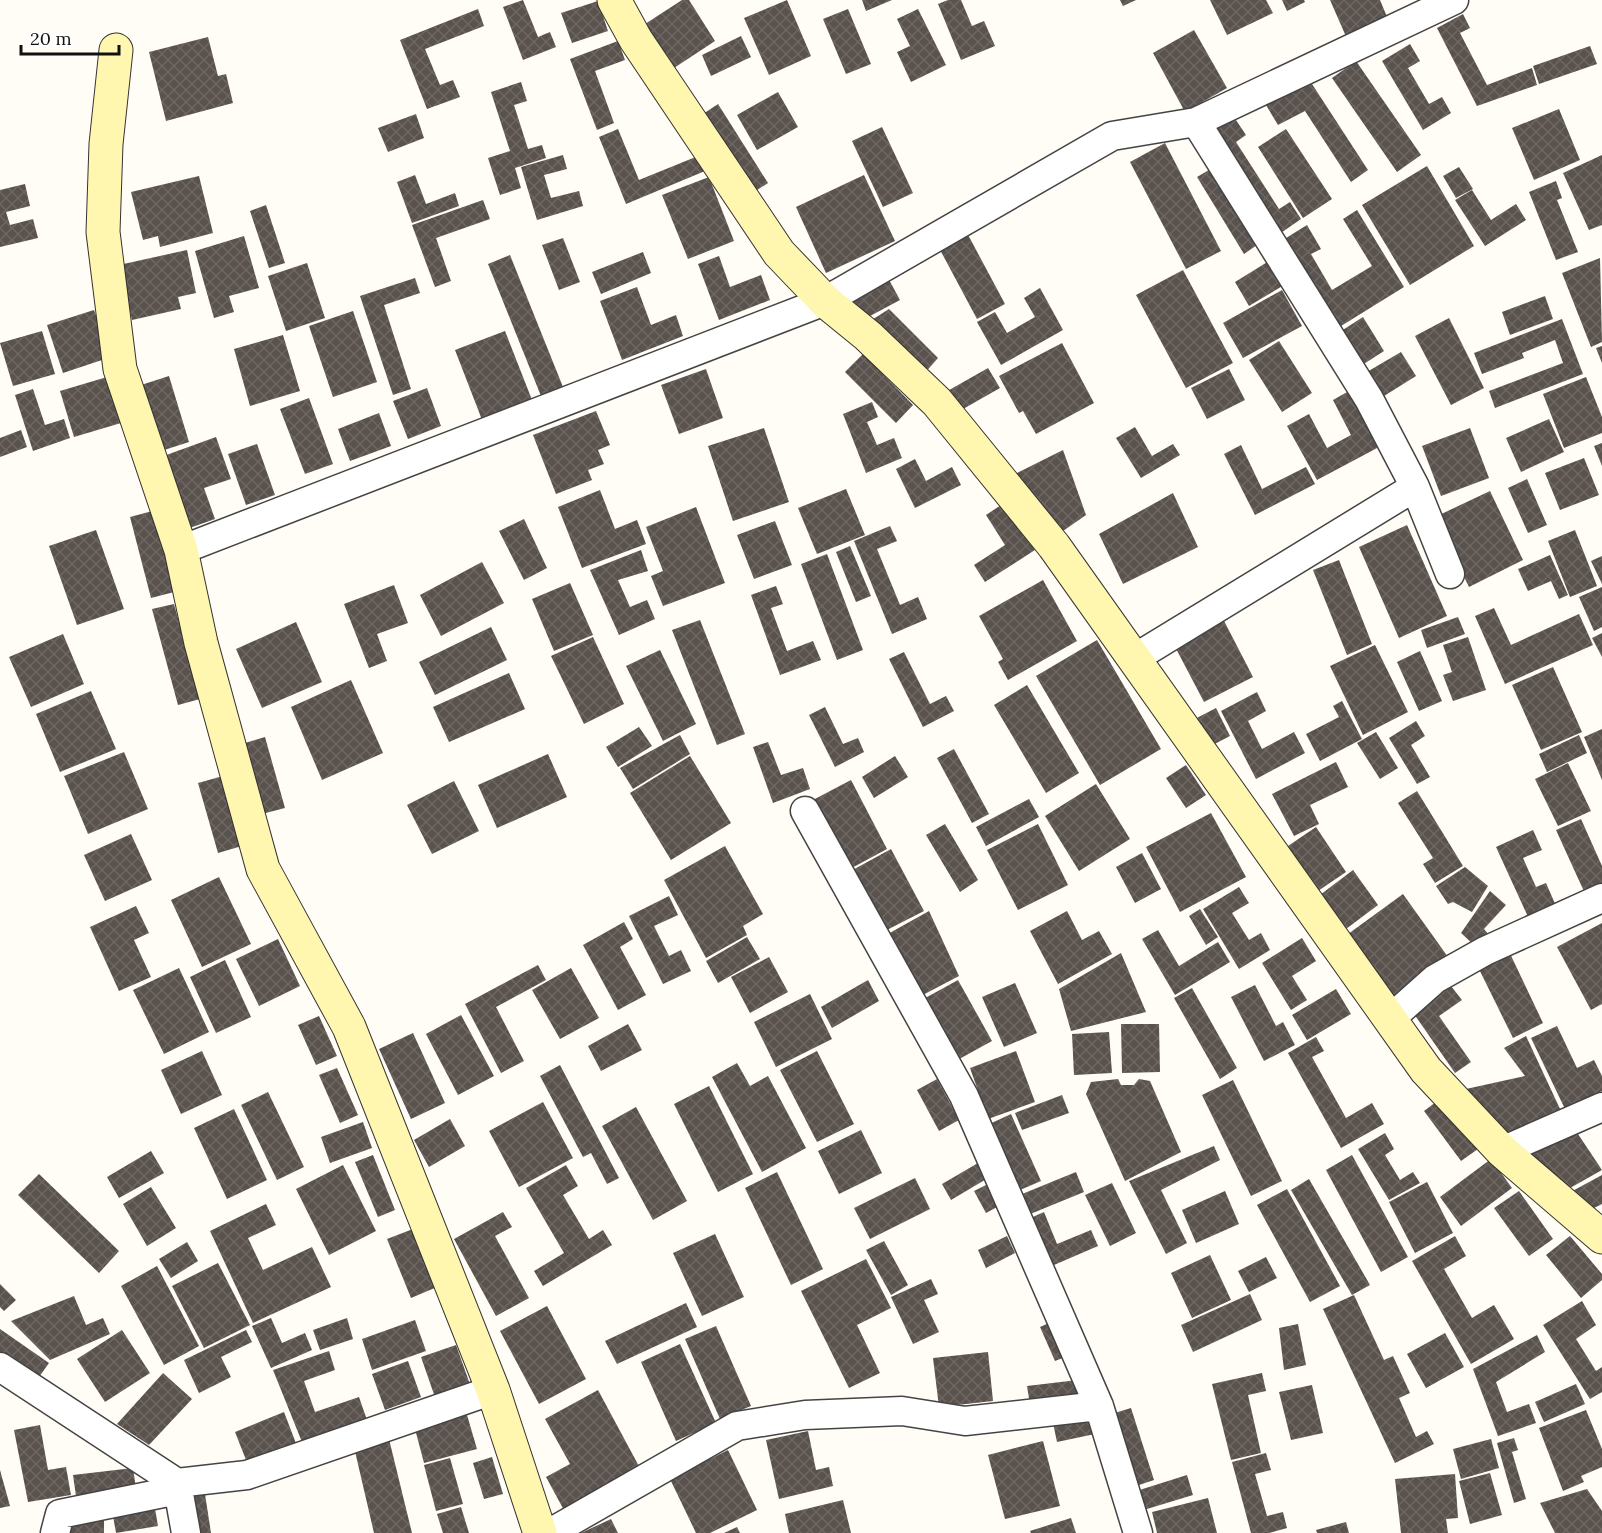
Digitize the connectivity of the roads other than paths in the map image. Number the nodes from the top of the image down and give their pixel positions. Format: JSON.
{"nodes":[{"id":1,"x":1454,"y":0,"type":"edge"},
{"id":2,"x":619,"y":2,"type":"edge"},
{"id":3,"x":116,"y":50,"type":"dead end"},
{"id":4,"x":1196,"y":122,"type":"junction"},
{"id":5,"x":825,"y":301,"type":"junction"},
{"id":6,"x":1415,"y":487,"type":"junction"},
{"id":7,"x":181,"y":550,"type":"junction"},
{"id":8,"x":1450,"y":574,"type":"dead end"},
{"id":9,"x":1135,"y":658,"type":"junction"},
{"id":10,"x":805,"y":811,"type":"dead end"},
{"id":11,"x":1602,"y":898,"type":"edge"},
{"id":12,"x":1389,"y":1020,"type":"junction"},
{"id":13,"x":1602,"y":1107,"type":"edge"},
{"id":14,"x":1502,"y":1150,"type":"junction"},
{"id":15,"x":1602,"y":1237,"type":"edge"},
{"id":16,"x":0,"y":1367,"type":"edge"},
{"id":17,"x":493,"y":1390,"type":"junction"},
{"id":18,"x":1099,"y":1406,"type":"junction"},
{"id":19,"x":178,"y":1486,"type":"junction"},
{"id":20,"x":55,"y":1533,"type":"edge"},
{"id":21,"x":186,"y":1533,"type":"edge"},
{"id":22,"x":540,"y":1533,"type":"edge"},
{"id":23,"x":550,"y":1533,"type":"edge"},
{"id":24,"x":1138,"y":1533,"type":"edge"}],
"edges":[{"from":1,"to":4,"type":"street"},
{"from":2,"to":5,"type":"street"},
{"from":3,"to":7,"type":"street"},
{"from":4,"to":5,"type":"street"},
{"from":4,"to":6,"type":"street"},
{"from":5,"to":7,"type":"street"},
{"from":5,"to":9,"type":"street"},
{"from":6,"to":8,"type":"street"},
{"from":6,"to":9,"type":"street"},
{"from":7,"to":17,"type":"street"},
{"from":9,"to":12,"type":"street"},
{"from":10,"to":18,"type":"street"},
{"from":11,"to":12,"type":"street"},
{"from":12,"to":14,"type":"street"},
{"from":13,"to":14,"type":"street"},
{"from":14,"to":15,"type":"street"},
{"from":16,"to":19,"type":"street"},
{"from":17,"to":19,"type":"street"},
{"from":17,"to":22,"type":"street"},
{"from":18,"to":23,"type":"street"},
{"from":18,"to":24,"type":"street"},
{"from":19,"to":20,"type":"street"},
{"from":19,"to":21,"type":"street"}]}
